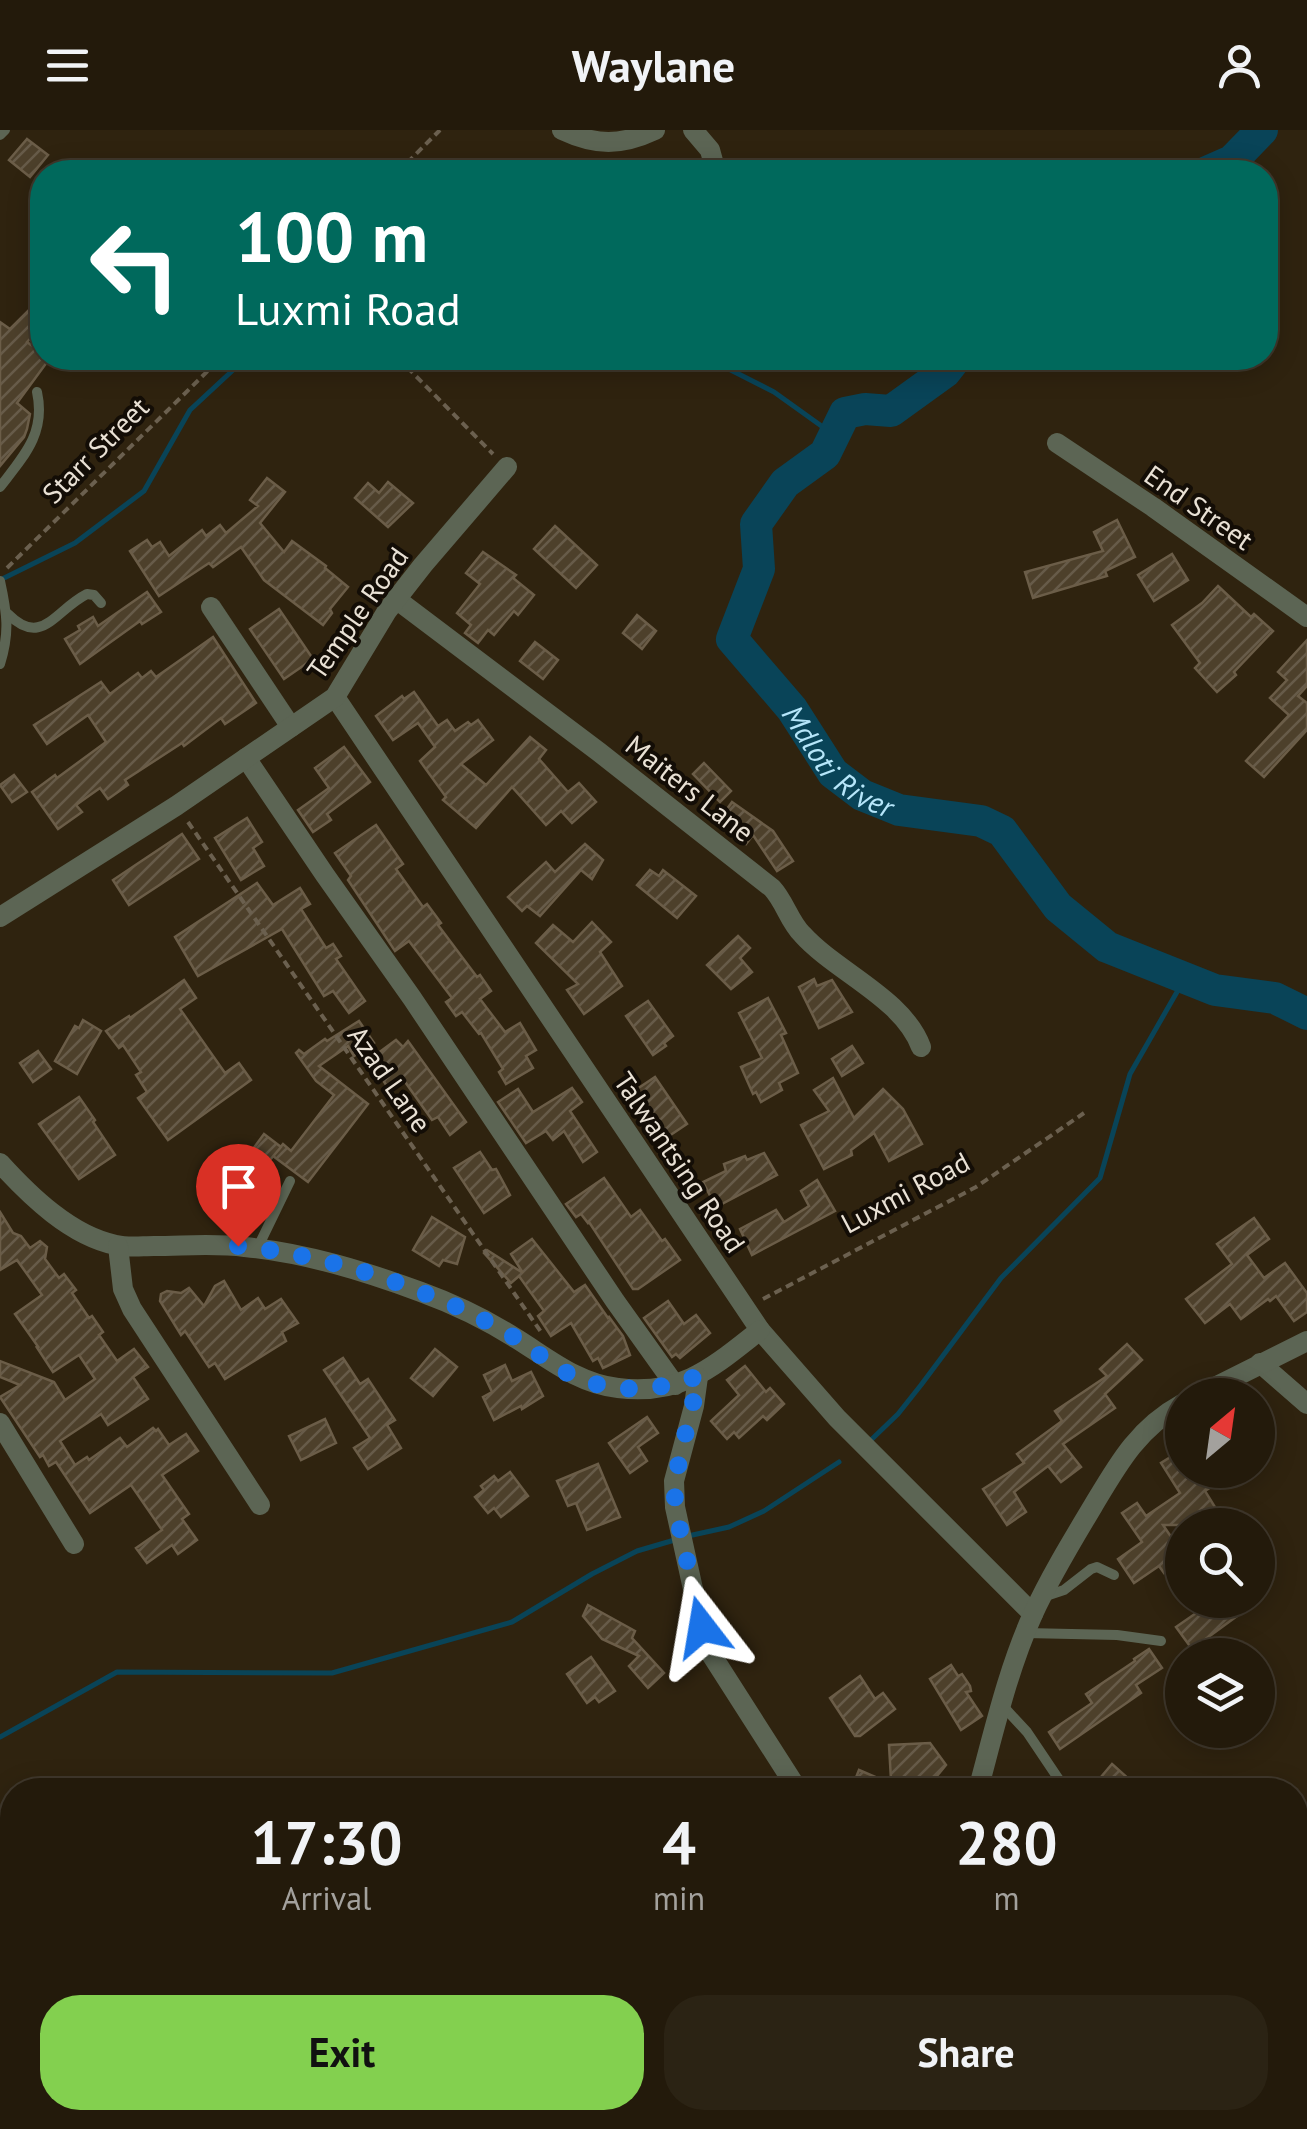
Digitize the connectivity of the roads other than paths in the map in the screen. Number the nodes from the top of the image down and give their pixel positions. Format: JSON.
{"nodes":[{"id":1,"x":562,"y":130,"type":"edge"},
{"id":2,"x":655,"y":130,"type":"edge"},
{"id":3,"x":694,"y":130,"type":"edge"},
{"id":4,"x":713,"y":160,"type":"edge"},
{"id":5,"x":38,"y":392,"type":"dead end"},
{"id":6,"x":1057,"y":444,"type":"dead end"},
{"id":7,"x":507,"y":468,"type":"road end"},
{"id":8,"x":0,"y":487,"type":"edge"},
{"id":9,"x":1,"y":583,"type":"edge"},
{"id":10,"x":396,"y":599,"type":"junction"},
{"id":11,"x":101,"y":603,"type":"dead end"},
{"id":12,"x":211,"y":607,"type":"dead end"},
{"id":13,"x":8,"y":614,"type":"junction"},
{"id":14,"x":1307,"y":617,"type":"edge"},
{"id":15,"x":0,"y":664,"type":"edge"},
{"id":16,"x":335,"y":698,"type":"junction"},
{"id":17,"x":291,"y":727,"type":"junction"},
{"id":18,"x":246,"y":758,"type":"junction"},
{"id":19,"x":0,"y":917,"type":"edge"},
{"id":20,"x":922,"y":1047,"type":"dead end"},
{"id":21,"x":0,"y":1163,"type":"edge"},
{"id":22,"x":290,"y":1180,"type":"dead end"},
{"id":23,"x":118,"y":1246,"type":"junction"},
{"id":24,"x":258,"y":1248,"type":"junction"},
{"id":25,"x":760,"y":1330,"type":"junction"},
{"id":26,"x":1307,"y":1341,"type":"edge"},
{"id":27,"x":1260,"y":1363,"type":"junction"},
{"id":28,"x":698,"y":1376,"type":"junction"},
{"id":29,"x":1231,"y":1378,"type":"edge"},
{"id":30,"x":675,"y":1386,"type":"junction"},
{"id":31,"x":1307,"y":1404,"type":"edge"},
{"id":32,"x":1165,"y":1413,"type":"edge"},
{"id":33,"x":0,"y":1423,"type":"edge"},
{"id":34,"x":260,"y":1505,"type":"dead end"},
{"id":35,"x":74,"y":1544,"type":"dead end"},
{"id":36,"x":1114,"y":1575,"type":"dead end"},
{"id":37,"x":1034,"y":1615,"type":"junction"},
{"id":38,"x":1161,"y":1641,"type":"dead end"},
{"id":39,"x":1002,"y":1704,"type":"junction"},
{"id":40,"x":790,"y":1778,"type":"edge"},
{"id":41,"x":981,"y":1778,"type":"edge"},
{"id":42,"x":1058,"y":1778,"type":"edge"}],
"edges":[{"from":1,"to":2,"type":"street"},
{"from":3,"to":4,"type":"street"},
{"from":5,"to":8,"type":"lane"},
{"from":6,"to":14,"type":"street","name":"End Street"},
{"from":7,"to":10,"type":"street","name":"Temple Road"},
{"from":9,"to":13,"type":"lane"},
{"from":10,"to":16,"type":"street","name":"Temple Road"},
{"from":10,"to":20,"type":"street","name":"Maiters Lane"},
{"from":11,"to":13,"type":"lane"},
{"from":12,"to":17,"type":"street"},
{"from":13,"to":15,"type":"lane"},
{"from":16,"to":17,"type":"street","name":"Temple Road"},
{"from":16,"to":25,"type":"street","name":"Talwantsing Road"},
{"from":17,"to":18,"type":"street","name":"Temple Road"},
{"from":18,"to":19,"type":"street","name":"Temple Road"},
{"from":18,"to":30,"type":"street"},
{"from":21,"to":23,"type":"street"},
{"from":22,"to":24,"type":"lane"},
{"from":23,"to":24,"type":"street"},
{"from":23,"to":34,"type":"street"},
{"from":24,"to":30,"type":"street"},
{"from":25,"to":28,"type":"street"},
{"from":25,"to":37,"type":"street","name":"Talwantsing Road"},
{"from":26,"to":27,"type":"street"},
{"from":27,"to":29,"type":"street"},
{"from":27,"to":31,"type":"street"},
{"from":28,"to":30,"type":"street"},
{"from":28,"to":40,"type":"street"},
{"from":32,"to":37,"type":"street"},
{"from":33,"to":35,"type":"street"},
{"from":36,"to":37,"type":"lane"},
{"from":37,"to":38,"type":"lane"},
{"from":37,"to":39,"type":"street"},
{"from":39,"to":41,"type":"street"},
{"from":39,"to":42,"type":"lane"}]}
